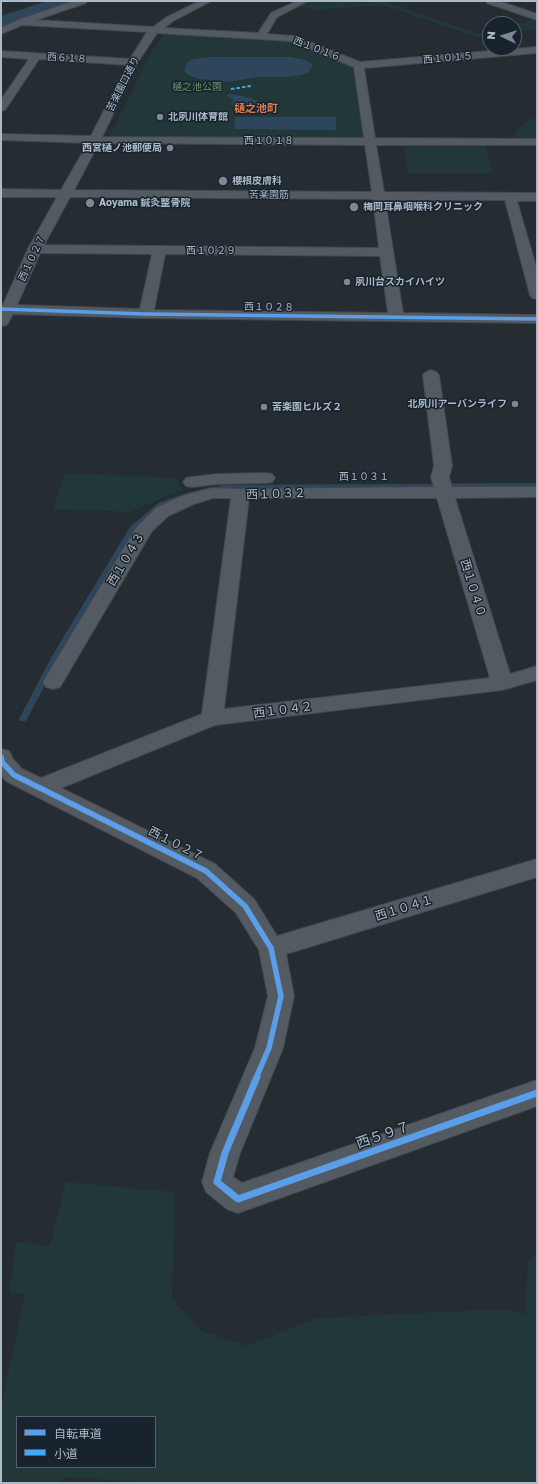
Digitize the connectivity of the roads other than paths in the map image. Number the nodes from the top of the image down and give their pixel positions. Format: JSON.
{"nodes":[{"id":1,"x":83,"y":1,"type":"edge"},
{"id":2,"x":207,"y":1,"type":"edge"},
{"id":3,"x":304,"y":1,"type":"edge"},
{"id":4,"x":490,"y":1,"type":"edge"},
{"id":5,"x":535,"y":15,"type":"edge"},
{"id":6,"x":21,"y":22,"type":"junction"},
{"id":7,"x":104,"y":27,"type":"junction"},
{"id":8,"x":1,"y":31,"type":"edge"},
{"id":9,"x":153,"y":31,"type":"junction"},
{"id":10,"x":260,"y":36,"type":"junction"},
{"id":11,"x":94,"y":38,"type":"dead end"},
{"id":12,"x":84,"y":48,"type":"dead end"},
{"id":13,"x":537,"y":50,"type":"edge"},
{"id":14,"x":1,"y":54,"type":"edge"},
{"id":15,"x":36,"y":56,"type":"junction"},
{"id":16,"x":74,"y":58,"type":"junction"},
{"id":17,"x":133,"y":62,"type":"junction"},
{"id":18,"x":359,"y":65,"type":"junction"},
{"id":19,"x":1,"y":108,"type":"edge"},
{"id":20,"x":1,"y":137,"type":"edge"},
{"id":21,"x":95,"y":140,"type":"junction"},
{"id":22,"x":370,"y":141,"type":"junction"},
{"id":23,"x":537,"y":142,"type":"edge"},
{"id":24,"x":1,"y":193,"type":"edge"},
{"id":25,"x":64,"y":193,"type":"junction"},
{"id":26,"x":378,"y":195,"type":"junction"},
{"id":27,"x":510,"y":197,"type":"junction"},
{"id":28,"x":537,"y":197,"type":"edge"},
{"id":29,"x":35,"y":249,"type":"junction"},
{"id":30,"x":159,"y":250,"type":"junction"},
{"id":31,"x":386,"y":252,"type":"junction"},
{"id":32,"x":537,"y":295,"type":"edge"},
{"id":33,"x":5,"y":310,"type":"edge"},
{"id":34,"x":146,"y":314,"type":"junction"},
{"id":35,"x":396,"y":317,"type":"junction"},
{"id":36,"x":537,"y":319,"type":"edge"},
{"id":37,"x":1,"y":323,"type":"edge"},
{"id":38,"x":431,"y":375,"type":"dead end"},
{"id":39,"x":537,"y":478,"type":"edge"},
{"id":40,"x":192,"y":482,"type":"dead end"},
{"id":41,"x":442,"y":485,"type":"junction"},
{"id":42,"x":243,"y":486,"type":"junction"},
{"id":43,"x":537,"y":492,"type":"edge"},
{"id":44,"x":537,"y":673,"type":"edge"},
{"id":45,"x":53,"y":682,"type":"dead end"},
{"id":46,"x":502,"y":683,"type":"junction"},
{"id":47,"x":212,"y":718,"type":"junction"},
{"id":48,"x":1,"y":757,"type":"edge"},
{"id":49,"x":40,"y":787,"type":"junction"},
{"id":50,"x":537,"y":868,"type":"edge"},
{"id":51,"x":271,"y":948,"type":"junction"},
{"id":52,"x":537,"y":1093,"type":"edge"},
{"id":53,"x":238,"y":1199,"type":"joint"}],
"edges":[{"from":1,"to":6,"type":"street"},
{"from":2,"to":9,"type":"street","name":"苦楽園口通り"},
{"from":3,"to":10,"type":"street"},
{"from":4,"to":5,"type":"street"},
{"from":6,"to":7,"type":"street","name":"西１０１６"},
{"from":6,"to":8,"type":"street"},
{"from":7,"to":9,"type":"street","name":"西１０１６"},
{"from":7,"to":11,"type":"street"},
{"from":9,"to":10,"type":"street","name":"西１０１６"},
{"from":9,"to":17,"type":"street","name":"苦楽園口通り"},
{"from":10,"to":18,"type":"street","name":"西１０１６"},
{"from":12,"to":16,"type":"street"},
{"from":13,"to":18,"type":"street","name":"西１０１５"},
{"from":14,"to":15,"type":"street","name":"西６１８"},
{"from":15,"to":16,"type":"street","name":"西６１８"},
{"from":15,"to":19,"type":"street"},
{"from":16,"to":17,"type":"street","name":"西６１８"},
{"from":17,"to":21,"type":"street","name":"苦楽園口通り"},
{"from":18,"to":22,"type":"street"},
{"from":20,"to":21,"type":"street","name":"西１０１８"},
{"from":21,"to":22,"type":"street","name":"西１０１８"},
{"from":21,"to":25,"type":"street","name":"苦楽園口通り"},
{"from":22,"to":23,"type":"street","name":"西１０１８"},
{"from":22,"to":26,"type":"street"},
{"from":24,"to":25,"type":"street","name":"苦楽園筋"},
{"from":25,"to":26,"type":"street","name":"苦楽園筋"},
{"from":25,"to":29,"type":"street","name":"西１０２７"},
{"from":26,"to":27,"type":"street","name":"苦楽園筋"},
{"from":26,"to":31,"type":"street"},
{"from":27,"to":28,"type":"street","name":"苦楽園筋"},
{"from":27,"to":32,"type":"street"},
{"from":29,"to":30,"type":"street","name":"西１０２９"},
{"from":29,"to":33,"type":"street","name":"西１０２７"},
{"from":30,"to":31,"type":"street","name":"西１０２９"},
{"from":30,"to":34,"type":"street"},
{"from":31,"to":35,"type":"street"},
{"from":33,"to":34,"type":"street","name":"西１０２８"},
{"from":33,"to":37,"type":"street","name":"西１０２７"},
{"from":34,"to":35,"type":"street","name":"西１０２８"},
{"from":35,"to":36,"type":"street","name":"西１０２８"},
{"from":38,"to":41,"type":"street"},
{"from":39,"to":41,"type":"street"},
{"from":40,"to":42,"type":"street"},
{"from":41,"to":42,"type":"street","name":"西１０３２"},
{"from":41,"to":43,"type":"street","name":"西１０３２"},
{"from":41,"to":46,"type":"street","name":"西１０４０"},
{"from":42,"to":45,"type":"street","name":"西１０４３"},
{"from":42,"to":47,"type":"street","name":"西１０３２"},
{"from":44,"to":46,"type":"street","name":"西１０４２"},
{"from":46,"to":47,"type":"street","name":"西１０４２"},
{"from":47,"to":49,"type":"street","name":"西１０４２"},
{"from":48,"to":49,"type":"street","name":"西１０２７"},
{"from":49,"to":51,"type":"street","name":"西１０２７"},
{"from":50,"to":51,"type":"street","name":"西１０４１"},
{"from":51,"to":53,"type":"street","name":"西１０２７"},
{"from":52,"to":53,"type":"street","name":"西５９７"}]}
